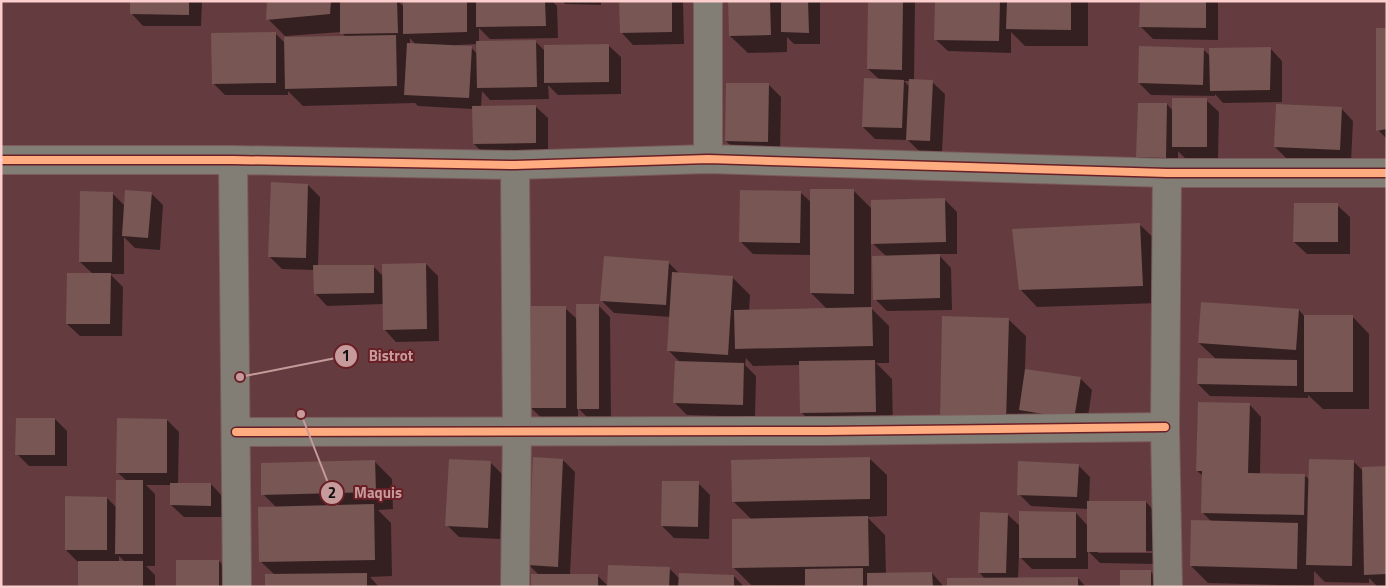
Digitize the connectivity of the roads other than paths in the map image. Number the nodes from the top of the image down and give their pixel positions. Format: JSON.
{"nodes":[{"id":1,"x":708,"y":1,"type":"edge"},
{"id":2,"x":708,"y":159,"type":"junction"},
{"id":3,"x":1,"y":160,"type":"edge"},
{"id":4,"x":233,"y":160,"type":"junction"},
{"id":5,"x":516,"y":165,"type":"junction"},
{"id":6,"x":1167,"y":172,"type":"junction"},
{"id":7,"x":1387,"y":173,"type":"edge"},
{"id":8,"x":1165,"y":427,"type":"junction"},
{"id":9,"x":236,"y":432,"type":"junction"},
{"id":10,"x":517,"y":433,"type":"junction"},
{"id":11,"x":238,"y":587,"type":"edge"},
{"id":12,"x":515,"y":587,"type":"edge"},
{"id":13,"x":1168,"y":587,"type":"edge"}],
"edges":[{"from":1,"to":2,"type":"street"},
{"from":2,"to":5,"type":"street"},
{"from":2,"to":6,"type":"street"},
{"from":3,"to":4,"type":"street"},
{"from":4,"to":5,"type":"street"},
{"from":4,"to":9,"type":"street"},
{"from":5,"to":10,"type":"street"},
{"from":6,"to":7,"type":"street"},
{"from":6,"to":8,"type":"street"},
{"from":8,"to":10,"type":"street"},
{"from":8,"to":13,"type":"street"},
{"from":9,"to":10,"type":"street"},
{"from":9,"to":11,"type":"street"},
{"from":10,"to":12,"type":"street"}]}
